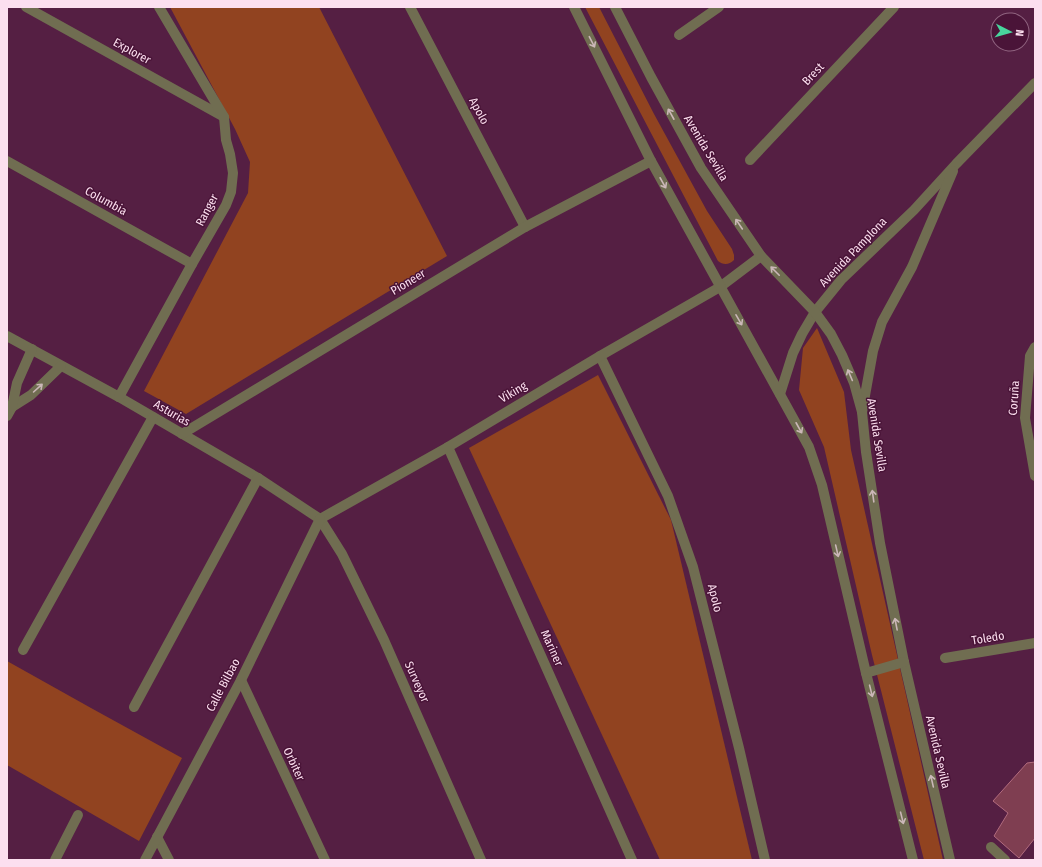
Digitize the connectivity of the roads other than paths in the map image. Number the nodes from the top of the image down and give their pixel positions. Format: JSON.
{"nodes":[{"id":1,"x":26,"y":7,"type":"edge"},
{"id":2,"x":159,"y":7,"type":"edge"},
{"id":3,"x":410,"y":7,"type":"edge"},
{"id":4,"x":574,"y":7,"type":"edge"},
{"id":5,"x":615,"y":7,"type":"edge"},
{"id":6,"x":719,"y":7,"type":"edge"},
{"id":7,"x":894,"y":7,"type":"edge"},
{"id":8,"x":679,"y":35,"type":"dead end"},
{"id":9,"x":1035,"y":83,"type":"edge"},
{"id":10,"x":224,"y":117,"type":"junction"},
{"id":11,"x":750,"y":160,"type":"dead end"},
{"id":12,"x":7,"y":161,"type":"edge"},
{"id":13,"x":651,"y":161,"type":"junction"},
{"id":14,"x":956,"y":164,"type":"junction"},
{"id":15,"x":525,"y":227,"type":"junction"},
{"id":16,"x":761,"y":256,"type":"junction"},
{"id":17,"x":192,"y":264,"type":"junction"},
{"id":18,"x":720,"y":287,"type":"junction"},
{"id":19,"x":815,"y":312,"type":"junction"},
{"id":20,"x":7,"y":336,"type":"edge"},
{"id":21,"x":1035,"y":347,"type":"edge"},
{"id":22,"x":32,"y":349,"type":"junction"},
{"id":23,"x":600,"y":356,"type":"junction"},
{"id":24,"x":61,"y":366,"type":"junction"},
{"id":25,"x":780,"y":394,"type":"junction"},
{"id":26,"x":119,"y":398,"type":"junction"},
{"id":27,"x":12,"y":407,"type":"junction"},
{"id":28,"x":862,"y":412,"type":"junction"},
{"id":29,"x":7,"y":416,"type":"edge"},
{"id":30,"x":153,"y":417,"type":"junction"},
{"id":31,"x":182,"y":434,"type":"junction"},
{"id":32,"x":448,"y":447,"type":"junction"},
{"id":33,"x":1035,"y":476,"type":"edge"},
{"id":34,"x":258,"y":478,"type":"junction"},
{"id":35,"x":320,"y":519,"type":"junction"},
{"id":36,"x":1035,"y":643,"type":"edge"},
{"id":37,"x":23,"y":650,"type":"dead end"},
{"id":38,"x":945,"y":658,"type":"dead end"},
{"id":39,"x":904,"y":662,"type":"junction"},
{"id":40,"x":866,"y":673,"type":"junction"},
{"id":41,"x":241,"y":680,"type":"junction"},
{"id":42,"x":134,"y":707,"type":"dead end"},
{"id":43,"x":78,"y":815,"type":"dead end"},
{"id":44,"x":157,"y":837,"type":"junction"},
{"id":45,"x":991,"y":847,"type":"dead end"},
{"id":46,"x":55,"y":860,"type":"edge"},
{"id":47,"x":145,"y":860,"type":"edge"},
{"id":48,"x":169,"y":860,"type":"edge"},
{"id":49,"x":325,"y":860,"type":"edge"},
{"id":50,"x":481,"y":860,"type":"edge"},
{"id":51,"x":632,"y":860,"type":"edge"},
{"id":52,"x":765,"y":860,"type":"edge"},
{"id":53,"x":912,"y":860,"type":"edge"},
{"id":54,"x":950,"y":860,"type":"edge"},
{"id":55,"x":1005,"y":860,"type":"edge"}],
"edges":[{"from":1,"to":10,"type":"street","name":"Explorer"},
{"from":2,"to":10,"type":"street","name":"Ranger"},
{"from":3,"to":15,"type":"street","name":"Apolo"},
{"from":4,"to":13,"type":"street","one_way":true},
{"from":16,"to":5,"type":"street","name":"Avenida Sevilla","one_way":true},
{"from":6,"to":8,"type":"street"},
{"from":7,"to":11,"type":"street","name":"Brest"},
{"from":9,"to":14,"type":"street","name":"Avenida Pamplona"},
{"from":10,"to":17,"type":"street","name":"Ranger"},
{"from":12,"to":17,"type":"street","name":"Columbia"},
{"from":13,"to":15,"type":"street","name":"Pioneer"},
{"from":13,"to":18,"type":"street","one_way":true},
{"from":14,"to":19,"type":"street","name":"Avenida Pamplona"},
{"from":14,"to":28,"type":"street","name":"Avenida Pamplona"},
{"from":15,"to":31,"type":"street","name":"Pioneer"},
{"from":16,"to":18,"type":"street","name":"Viking"},
{"from":19,"to":16,"type":"street","name":"Avenida Sevilla","one_way":true},
{"from":17,"to":26,"type":"street","name":"Ranger"},
{"from":18,"to":23,"type":"street","name":"Viking"},
{"from":18,"to":25,"type":"street","one_way":true},
{"from":19,"to":25,"type":"street","name":"Avenida Pamplona"},
{"from":28,"to":19,"type":"street","name":"Avenida Sevilla","one_way":true},
{"from":20,"to":22,"type":"street","name":"Asturias"},
{"from":21,"to":33,"type":"street","name":"Coruña"},
{"from":22,"to":24,"type":"street","name":"Asturias"},
{"from":22,"to":27,"type":"street"},
{"from":23,"to":32,"type":"street","name":"Viking"},
{"from":23,"to":52,"type":"street","name":"Apolo"},
{"from":24,"to":26,"type":"street","name":"Asturias"},
{"from":27,"to":24,"type":"street","one_way":true},
{"from":25,"to":40,"type":"street","one_way":true},
{"from":26,"to":30,"type":"street","name":"Asturias"},
{"from":27,"to":29,"type":"street"},
{"from":39,"to":28,"type":"street","name":"Avenida Sevilla","one_way":true},
{"from":30,"to":31,"type":"street","name":"Asturias"},
{"from":30,"to":37,"type":"street"},
{"from":31,"to":34,"type":"street","name":"Asturias"},
{"from":32,"to":35,"type":"street","name":"Viking"},
{"from":32,"to":51,"type":"street","name":"Mariner"},
{"from":34,"to":35,"type":"street","name":"Asturias"},
{"from":34,"to":42,"type":"street"},
{"from":35,"to":41,"type":"street","name":"Calle Bilbao"},
{"from":35,"to":50,"type":"street","name":"Surveyor"},
{"from":36,"to":38,"type":"street","name":"Toledo"},
{"from":39,"to":40,"type":"street"},
{"from":54,"to":39,"type":"street","name":"Avenida Sevilla","one_way":true},
{"from":40,"to":53,"type":"street","one_way":true},
{"from":41,"to":44,"type":"street","name":"Calle Bilbao"},
{"from":41,"to":49,"type":"street","name":"Orbiter"},
{"from":43,"to":46,"type":"street"},
{"from":44,"to":47,"type":"street","name":"Calle Bilbao"},
{"from":44,"to":48,"type":"street"},
{"from":45,"to":55,"type":"street"}]}
